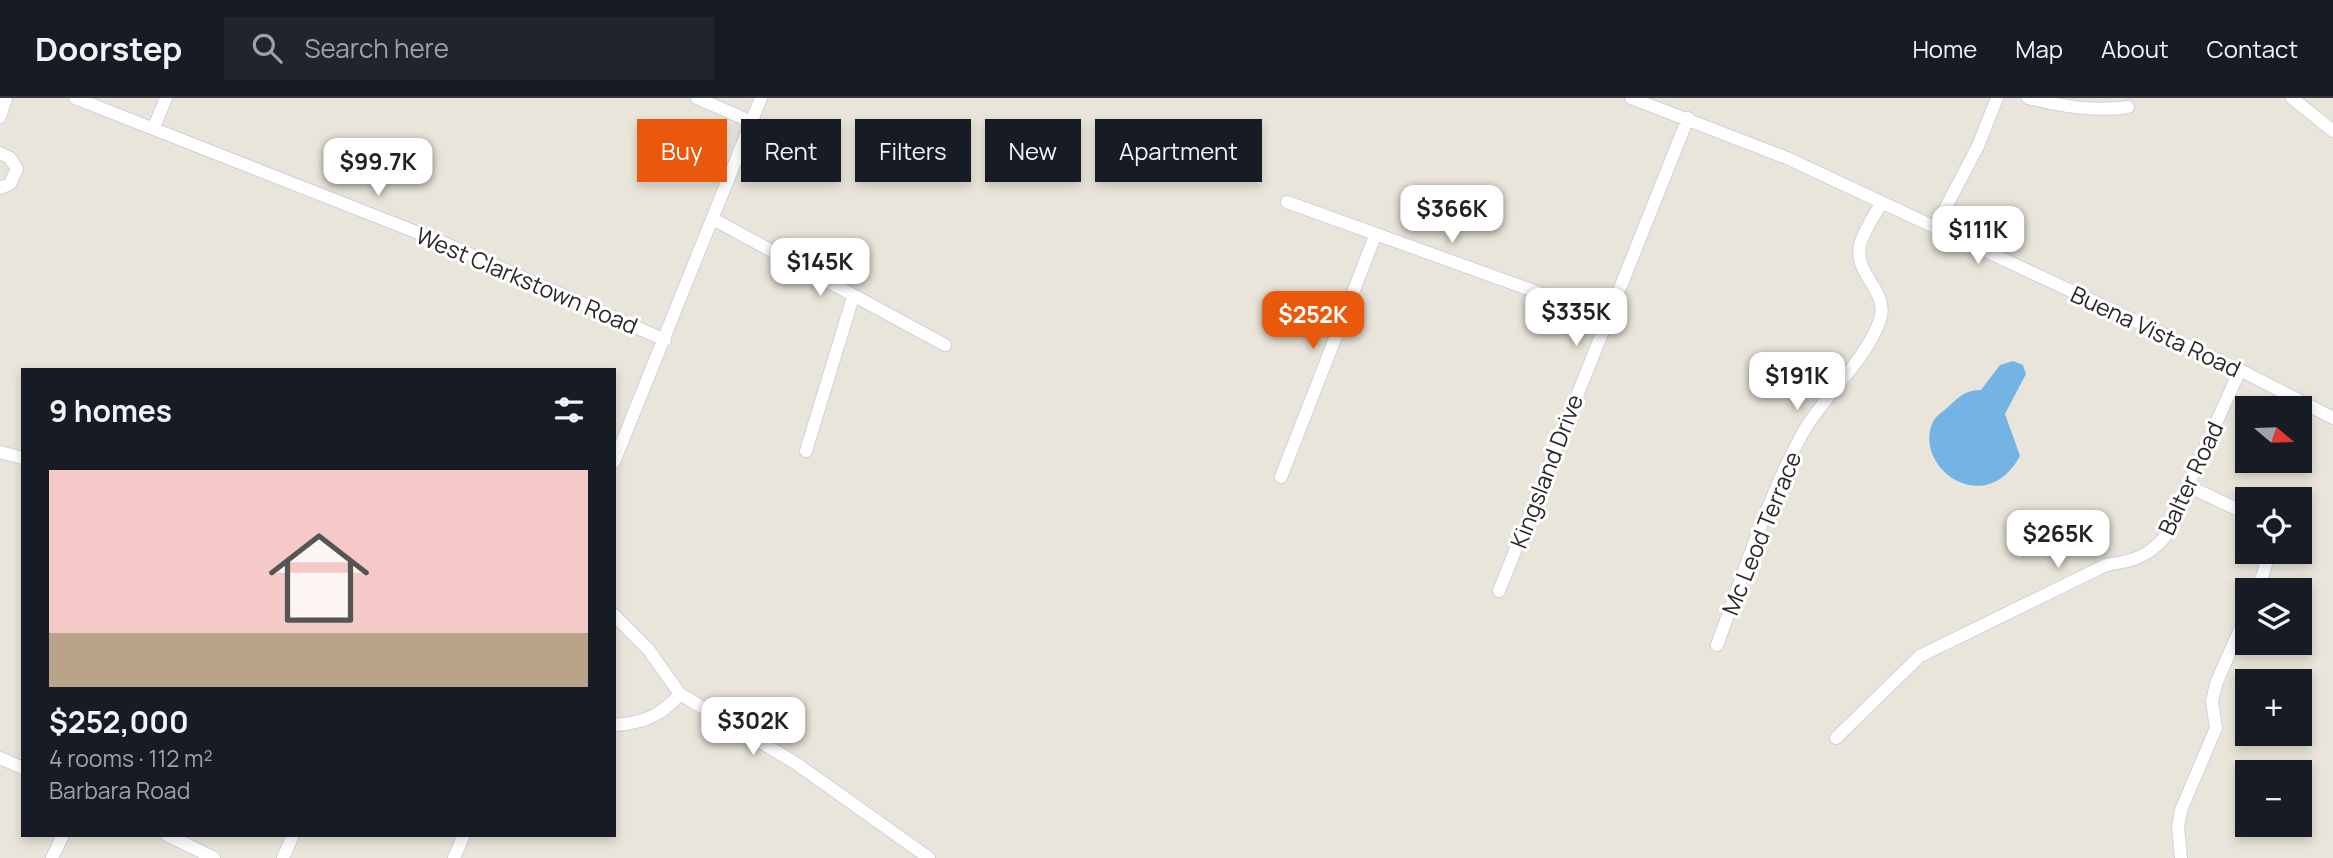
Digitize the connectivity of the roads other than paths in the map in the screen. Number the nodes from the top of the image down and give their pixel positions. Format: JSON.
{"nodes":[{"id":1,"x":6,"y":98,"type":"edge"},
{"id":2,"x":75,"y":98,"type":"edge"},
{"id":3,"x":166,"y":98,"type":"edge"},
{"id":4,"x":697,"y":98,"type":"edge"},
{"id":5,"x":761,"y":98,"type":"edge"},
{"id":6,"x":1631,"y":98,"type":"edge"},
{"id":7,"x":1997,"y":98,"type":"edge"},
{"id":8,"x":2028,"y":98,"type":"edge"},
{"id":9,"x":2292,"y":98,"type":"edge"},
{"id":10,"x":2128,"y":107,"type":"dead end"},
{"id":11,"x":0,"y":117,"type":"edge"},
{"id":12,"x":1688,"y":118,"type":"junction"},
{"id":13,"x":745,"y":119,"type":"edge"},
{"id":14,"x":753,"y":119,"type":"edge"},
{"id":15,"x":154,"y":127,"type":"junction"},
{"id":16,"x":2333,"y":131,"type":"edge"},
{"id":17,"x":741,"y":149,"type":"edge"},
{"id":18,"x":0,"y":153,"type":"edge"},
{"id":19,"x":0,"y":188,"type":"edge"},
{"id":20,"x":1287,"y":202,"type":"dead end"},
{"id":21,"x":1881,"y":204,"type":"junction"},
{"id":22,"x":713,"y":219,"type":"junction"},
{"id":23,"x":1935,"y":229,"type":"junction"},
{"id":24,"x":1375,"y":236,"type":"junction"},
{"id":25,"x":853,"y":297,"type":"junction"},
{"id":26,"x":1606,"y":317,"type":"junction"},
{"id":27,"x":665,"y":340,"type":"junction"},
{"id":28,"x":945,"y":345,"type":"dead end"},
{"id":29,"x":2240,"y":370,"type":"junction"},
{"id":30,"x":2333,"y":418,"type":"edge"},
{"id":31,"x":806,"y":451,"type":"dead end"},
{"id":32,"x":0,"y":452,"type":"edge"},
{"id":33,"x":21,"y":457,"type":"edge"},
{"id":34,"x":616,"y":457,"type":"edge"},
{"id":35,"x":1281,"y":477,"type":"dead end"},
{"id":36,"x":2188,"y":486,"type":"junction"},
{"id":37,"x":2235,"y":508,"type":"edge"},
{"id":38,"x":1499,"y":591,"type":"dead end"},
{"id":39,"x":616,"y":617,"type":"edge"},
{"id":40,"x":2235,"y":641,"type":"edge"},
{"id":41,"x":1717,"y":645,"type":"dead end"},
{"id":42,"x":680,"y":694,"type":"junction"},
{"id":43,"x":616,"y":725,"type":"edge"},
{"id":44,"x":1836,"y":738,"type":"dead end"},
{"id":45,"x":0,"y":758,"type":"edge"},
{"id":46,"x":21,"y":767,"type":"edge"},
{"id":47,"x":62,"y":837,"type":"edge"},
{"id":48,"x":171,"y":837,"type":"edge"},
{"id":49,"x":292,"y":837,"type":"edge"},
{"id":50,"x":463,"y":837,"type":"edge"},
{"id":51,"x":52,"y":858,"type":"edge"},
{"id":52,"x":214,"y":858,"type":"edge"},
{"id":53,"x":283,"y":858,"type":"edge"},
{"id":54,"x":454,"y":858,"type":"edge"},
{"id":55,"x":929,"y":858,"type":"edge"},
{"id":56,"x":2181,"y":858,"type":"edge"}],
"edges":[{"from":1,"to":11,"type":"street"},
{"from":2,"to":15,"type":"street","name":"West Clarkstown Road"},
{"from":3,"to":15,"type":"street"},
{"from":4,"to":13,"type":"street"},
{"from":5,"to":14,"type":"street"},
{"from":6,"to":12,"type":"street","name":"Buena Vista Road"},
{"from":7,"to":23,"type":"street"},
{"from":8,"to":10,"type":"street"},
{"from":9,"to":16,"type":"street"},
{"from":12,"to":21,"type":"street","name":"Buena Vista Road"},
{"from":12,"to":26,"type":"street","name":"Kingsland Drive"},
{"from":15,"to":27,"type":"street","name":"West Clarkstown Road"},
{"from":17,"to":22,"type":"street"},
{"from":18,"to":19,"type":"street"},
{"from":20,"to":24,"type":"street"},
{"from":21,"to":23,"type":"street","name":"Buena Vista Road"},
{"from":21,"to":41,"type":"street","name":"Mc Leod Terrace"},
{"from":22,"to":25,"type":"street"},
{"from":22,"to":27,"type":"street"},
{"from":23,"to":29,"type":"street","name":"Buena Vista Road"},
{"from":24,"to":26,"type":"street"},
{"from":24,"to":35,"type":"street"},
{"from":25,"to":28,"type":"street"},
{"from":25,"to":31,"type":"street"},
{"from":26,"to":38,"type":"street","name":"Kingsland Drive"},
{"from":27,"to":34,"type":"street"},
{"from":29,"to":30,"type":"street","name":"Buena Vista Road"},
{"from":29,"to":36,"type":"street","name":"Balter Road"},
{"from":32,"to":33,"type":"street"},
{"from":36,"to":37,"type":"street"},
{"from":36,"to":44,"type":"street","name":"Balter Road"},
{"from":39,"to":42,"type":"street"},
{"from":40,"to":56,"type":"street"},
{"from":42,"to":43,"type":"street"},
{"from":42,"to":55,"type":"street"},
{"from":45,"to":46,"type":"street"},
{"from":47,"to":51,"type":"street"},
{"from":48,"to":52,"type":"street"},
{"from":49,"to":53,"type":"street"},
{"from":50,"to":54,"type":"street"}]}
